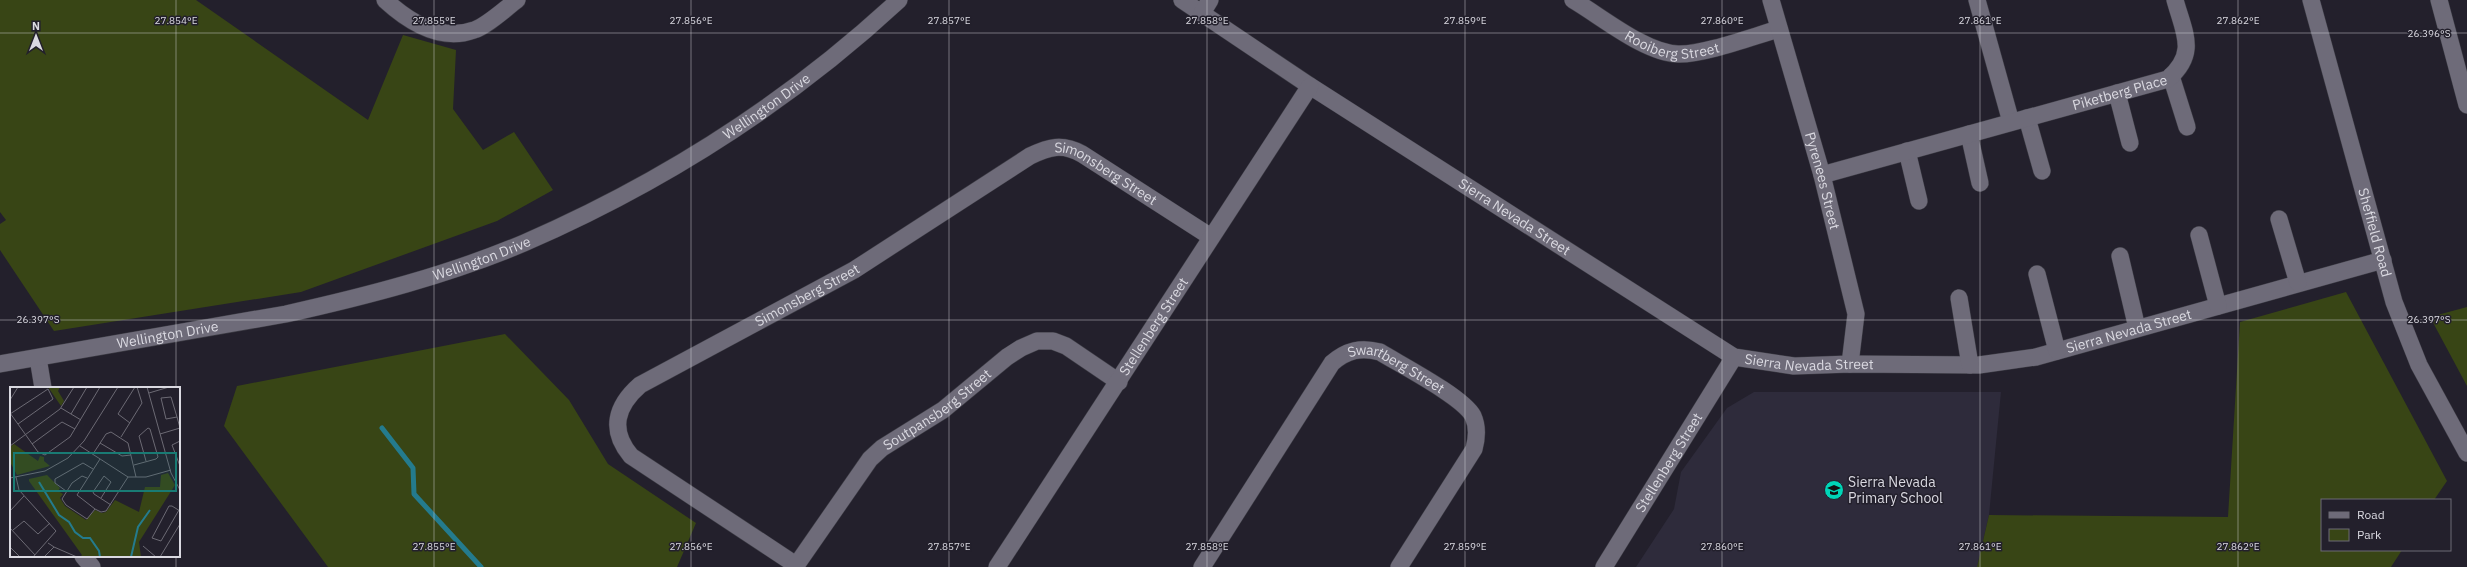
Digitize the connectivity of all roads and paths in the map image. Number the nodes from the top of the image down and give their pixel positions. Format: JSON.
{"nodes":[{"id":1,"x":385,"y":0,"type":"edge"},
{"id":2,"x":518,"y":0,"type":"edge"},
{"id":3,"x":899,"y":0,"type":"edge"},
{"id":4,"x":1182,"y":0,"type":"edge"},
{"id":5,"x":1573,"y":0,"type":"edge"},
{"id":6,"x":1771,"y":0,"type":"edge"},
{"id":7,"x":1977,"y":0,"type":"edge"},
{"id":8,"x":2175,"y":0,"type":"edge"},
{"id":9,"x":2311,"y":0,"type":"edge"},
{"id":10,"x":2439,"y":0,"type":"edge"},
{"id":11,"x":1206,"y":6,"type":"edge"},
{"id":12,"x":1779,"y":29,"type":"junction"},
{"id":13,"x":2171,"y":76,"type":"junction"},
{"id":14,"x":1310,"y":86,"type":"junction"},
{"id":15,"x":2117,"y":93,"type":"junction"},
{"id":16,"x":2467,"y":105,"type":"edge"},
{"id":17,"x":2027,"y":118,"type":"junction"},
{"id":18,"x":2010,"y":122,"type":"junction"},
{"id":19,"x":2187,"y":127,"type":"dead end"},
{"id":20,"x":1969,"y":134,"type":"junction"},
{"id":21,"x":2130,"y":143,"type":"dead end"},
{"id":22,"x":1907,"y":151,"type":"junction"},
{"id":23,"x":2042,"y":171,"type":"dead end"},
{"id":24,"x":1822,"y":175,"type":"junction"},
{"id":25,"x":1980,"y":183,"type":"dead end"},
{"id":26,"x":1918,"y":201,"type":"dead end"},
{"id":27,"x":2279,"y":219,"type":"dead end"},
{"id":28,"x":2199,"y":235,"type":"dead end"},
{"id":29,"x":1210,"y":237,"type":"junction"},
{"id":30,"x":2120,"y":256,"type":"dead end"},
{"id":31,"x":2384,"y":260,"type":"junction"},
{"id":32,"x":2037,"y":274,"type":"dead end"},
{"id":33,"x":2298,"y":283,"type":"junction"},
{"id":34,"x":1959,"y":298,"type":"dead end"},
{"id":35,"x":2218,"y":306,"type":"junction"},
{"id":36,"x":2137,"y":328,"type":"junction"},
{"id":37,"x":2057,"y":350,"type":"junction"},
{"id":38,"x":1734,"y":357,"type":"junction"},
{"id":39,"x":38,"y":358,"type":"junction"},
{"id":40,"x":0,"y":364,"type":"edge"},
{"id":41,"x":1850,"y":364,"type":"junction"},
{"id":42,"x":1970,"y":365,"type":"junction"},
{"id":43,"x":1119,"y":382,"type":"junction"},
{"id":44,"x":43,"y":387,"type":"edge"},
{"id":45,"x":2467,"y":453,"type":"edge"},
{"id":46,"x":84,"y":557,"type":"edge"},
{"id":47,"x":796,"y":566,"type":"edge"},
{"id":48,"x":92,"y":567,"type":"edge"},
{"id":49,"x":997,"y":567,"type":"edge"},
{"id":50,"x":1202,"y":567,"type":"edge"},
{"id":51,"x":1400,"y":567,"type":"edge"},
{"id":52,"x":1604,"y":567,"type":"edge"}],
"edges":[{"from":1,"to":2,"type":"street"},
{"from":3,"to":39,"type":"street","name":"Wellington Drive"},
{"from":4,"to":11,"type":"street","name":"Sierra Nevada Street"},
{"from":5,"to":12,"type":"street","name":"Rooiberg Street"},
{"from":6,"to":12,"type":"street","name":"Pyrenees Street"},
{"from":7,"to":18,"type":"street"},
{"from":8,"to":13,"type":"street","name":"Piketberg Place"},
{"from":9,"to":31,"type":"street","name":"Sheffield Road"},
{"from":10,"to":16,"type":"street"},
{"from":11,"to":14,"type":"street","name":"Sierra Nevada Street"},
{"from":12,"to":24,"type":"street","name":"Pyrenees Street"},
{"from":13,"to":15,"type":"street","name":"Piketberg Place"},
{"from":13,"to":19,"type":"street"},
{"from":14,"to":29,"type":"street","name":"Stellenberg Street"},
{"from":14,"to":38,"type":"street","name":"Sierra Nevada Street"},
{"from":15,"to":17,"type":"street","name":"Piketberg Place"},
{"from":15,"to":21,"type":"street"},
{"from":17,"to":18,"type":"street","name":"Piketberg Place"},
{"from":17,"to":23,"type":"street"},
{"from":18,"to":20,"type":"street","name":"Piketberg Place"},
{"from":20,"to":22,"type":"street","name":"Piketberg Place"},
{"from":20,"to":25,"type":"street"},
{"from":22,"to":24,"type":"street","name":"Piketberg Place"},
{"from":22,"to":26,"type":"street"},
{"from":24,"to":41,"type":"street","name":"Pyrenees Street"},
{"from":27,"to":33,"type":"street"},
{"from":28,"to":35,"type":"street"},
{"from":29,"to":43,"type":"street","name":"Stellenberg Street"},
{"from":29,"to":47,"type":"street","name":"Simonsberg Street"},
{"from":30,"to":36,"type":"street"},
{"from":31,"to":33,"type":"street","name":"Sierra Nevada Street"},
{"from":31,"to":45,"type":"street","name":"Sheffield Road"},
{"from":32,"to":37,"type":"street"},
{"from":33,"to":35,"type":"street","name":"Sierra Nevada Street"},
{"from":34,"to":42,"type":"street"},
{"from":35,"to":36,"type":"street","name":"Sierra Nevada Street"},
{"from":36,"to":37,"type":"street","name":"Sierra Nevada Street"},
{"from":37,"to":42,"type":"street","name":"Sierra Nevada Street"},
{"from":38,"to":41,"type":"street","name":"Sierra Nevada Street"},
{"from":38,"to":52,"type":"street","name":"Stellenberg Street"},
{"from":39,"to":40,"type":"street","name":"Wellington Drive"},
{"from":39,"to":44,"type":"street"},
{"from":41,"to":42,"type":"street","name":"Sierra Nevada Street"},
{"from":43,"to":47,"type":"street","name":"Soutpansberg Street"},
{"from":43,"to":49,"type":"street","name":"Stellenberg Street"},
{"from":46,"to":48,"type":"street"},
{"from":50,"to":51,"type":"street","name":"Swartberg Street"}]}
